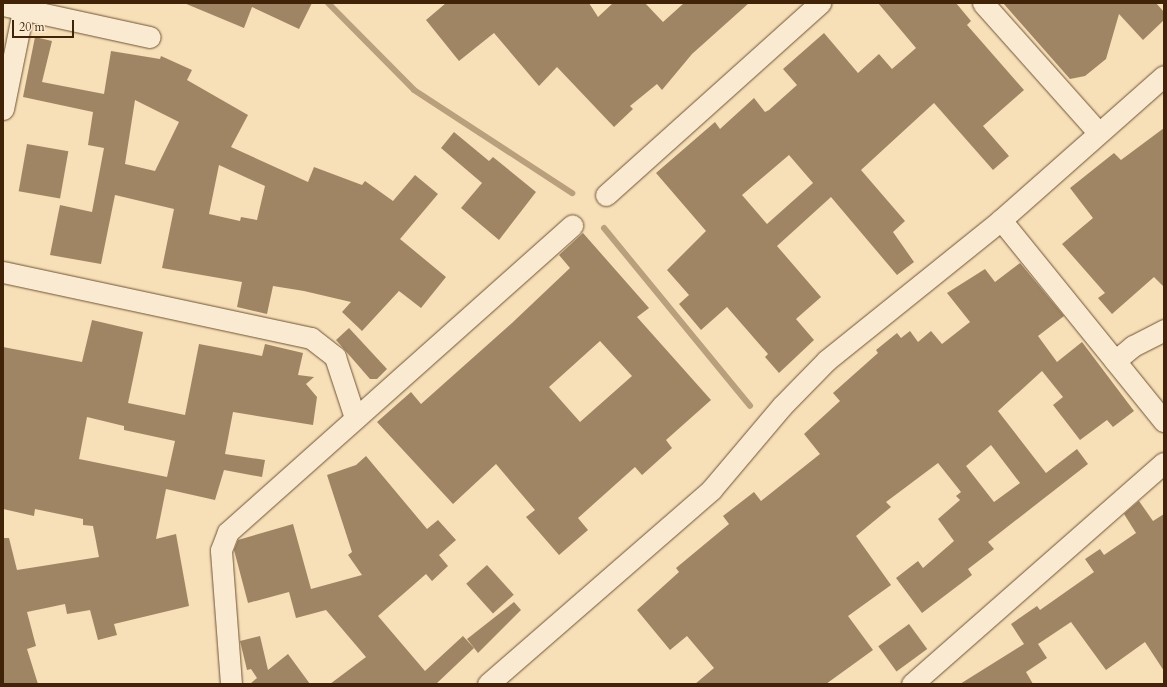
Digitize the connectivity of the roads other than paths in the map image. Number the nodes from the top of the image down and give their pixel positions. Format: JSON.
{"nodes":[{"id":1,"x":820,"y":3,"type":"edge"},
{"id":2,"x":983,"y":3,"type":"edge"},
{"id":3,"x":13,"y":8,"type":"edge"},
{"id":4,"x":150,"y":37,"type":"dead end"},
{"id":5,"x":1164,"y":76,"type":"edge"},
{"id":6,"x":3,"y":109,"type":"edge"},
{"id":7,"x":1098,"y":132,"type":"junction"},
{"id":8,"x":606,"y":195,"type":"dead end"},
{"id":9,"x":1001,"y":220,"type":"junction"},
{"id":10,"x":572,"y":225,"type":"dead end"},
{"id":11,"x":3,"y":272,"type":"edge"},
{"id":12,"x":1164,"y":330,"type":"edge"},
{"id":13,"x":1115,"y":361,"type":"junction"},
{"id":14,"x":355,"y":418,"type":"junction"},
{"id":15,"x":1164,"y":421,"type":"edge"},
{"id":16,"x":1164,"y":463,"type":"edge"},
{"id":17,"x":232,"y":684,"type":"edge"},
{"id":18,"x":488,"y":684,"type":"edge"},
{"id":19,"x":912,"y":684,"type":"edge"}],
"edges":[{"from":1,"to":8,"type":"street"},
{"from":2,"to":7,"type":"street"},
{"from":3,"to":4,"type":"street"},
{"from":3,"to":6,"type":"street"},
{"from":5,"to":7,"type":"street"},
{"from":7,"to":9,"type":"street"},
{"from":9,"to":13,"type":"street"},
{"from":9,"to":18,"type":"street"},
{"from":10,"to":14,"type":"street"},
{"from":11,"to":14,"type":"street"},
{"from":12,"to":13,"type":"street"},
{"from":13,"to":15,"type":"street"},
{"from":14,"to":17,"type":"street"},
{"from":16,"to":19,"type":"street"}]}
